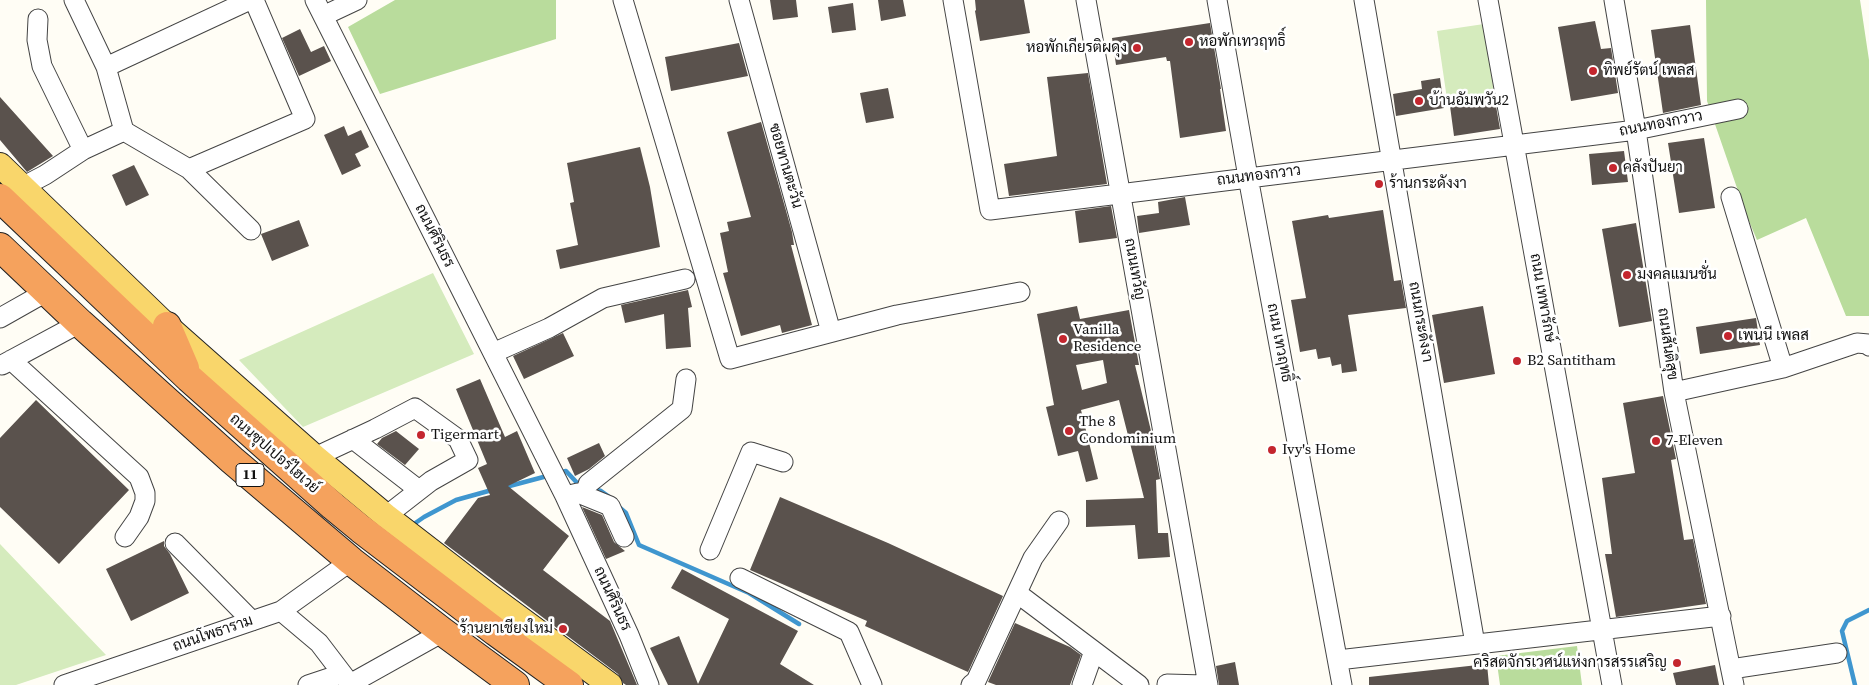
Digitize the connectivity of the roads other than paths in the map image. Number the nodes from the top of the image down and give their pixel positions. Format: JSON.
{"nodes":[{"id":1,"x":74,"y":0,"type":"edge"},
{"id":2,"x":250,"y":0,"type":"edge"},
{"id":3,"x":254,"y":0,"type":"edge"},
{"id":4,"x":357,"y":0,"type":"edge"},
{"id":5,"x":623,"y":0,"type":"edge"},
{"id":6,"x":739,"y":0,"type":"edge"},
{"id":7,"x":953,"y":0,"type":"edge"},
{"id":8,"x":1086,"y":0,"type":"edge"},
{"id":9,"x":1218,"y":0,"type":"edge"},
{"id":10,"x":1364,"y":0,"type":"edge"},
{"id":11,"x":1488,"y":0,"type":"edge"},
{"id":12,"x":1614,"y":0,"type":"edge"},
{"id":13,"x":319,"y":8,"type":"edge"},
{"id":14,"x":38,"y":19,"type":"dead end"},
{"id":15,"x":106,"y":66,"type":"junction"},
{"id":16,"x":1738,"y":109,"type":"dead end"},
{"id":17,"x":1636,"y":130,"type":"junction"},
{"id":18,"x":124,"y":131,"type":"junction"},
{"id":19,"x":1514,"y":145,"type":"junction"},
{"id":20,"x":84,"y":150,"type":"junction"},
{"id":21,"x":1392,"y":160,"type":"junction"},
{"id":22,"x":0,"y":165,"type":"edge"},
{"id":23,"x":189,"y":169,"type":"junction"},
{"id":24,"x":1248,"y":177,"type":"junction"},
{"id":25,"x":1121,"y":192,"type":"junction"},
{"id":26,"x":11,"y":193,"type":"edge"},
{"id":27,"x":1731,"y":197,"type":"dead end"},
{"id":28,"x":251,"y":230,"type":"dead end"},
{"id":29,"x":0,"y":247,"type":"edge"},
{"id":30,"x":685,"y":279,"type":"dead end"},
{"id":31,"x":46,"y":292,"type":"junction"},
{"id":32,"x":1020,"y":292,"type":"dead end"},
{"id":33,"x":0,"y":318,"type":"edge"},
{"id":34,"x":80,"y":323,"type":"junction"},
{"id":35,"x":167,"y":326,"type":"junction"},
{"id":36,"x":831,"y":332,"type":"junction"},
{"id":37,"x":1869,"y":346,"type":"edge"},
{"id":38,"x":493,"y":353,"type":"junction"},
{"id":39,"x":5,"y":363,"type":"edge"},
{"id":40,"x":1783,"y":368,"type":"junction"},
{"id":41,"x":189,"y":378,"type":"junction"},
{"id":42,"x":686,"y":379,"type":"dead end"},
{"id":43,"x":1674,"y":392,"type":"junction"},
{"id":44,"x":353,"y":439,"type":"junction"},
{"id":45,"x":315,"y":457,"type":"junction"},
{"id":46,"x":783,"y":462,"type":"dead end"},
{"id":47,"x":588,"y":484,"type":"dead end"},
{"id":48,"x":559,"y":485,"type":"junction"},
{"id":49,"x":419,"y":490,"type":"junction"},
{"id":50,"x":388,"y":514,"type":"junction"},
{"id":51,"x":1059,"y":520,"type":"dead end"},
{"id":52,"x":125,"y":537,"type":"dead end"},
{"id":53,"x":624,"y":537,"type":"dead end"},
{"id":54,"x":175,"y":543,"type":"dead end"},
{"id":55,"x":710,"y":550,"type":"dead end"},
{"id":56,"x":351,"y":561,"type":"junction"},
{"id":57,"x":740,"y":578,"type":"dead end"},
{"id":58,"x":1017,"y":593,"type":"junction"},
{"id":59,"x":281,"y":611,"type":"junction"},
{"id":60,"x":1720,"y":616,"type":"junction"},
{"id":61,"x":252,"y":621,"type":"junction"},
{"id":62,"x":1602,"y":629,"type":"junction"},
{"id":63,"x":443,"y":632,"type":"junction"},
{"id":64,"x":1475,"y":644,"type":"junction"},
{"id":65,"x":1094,"y":651,"type":"junction"},
{"id":66,"x":1837,"y":653,"type":"dead end"},
{"id":67,"x":1338,"y":660,"type":"junction"},
{"id":68,"x":1732,"y":677,"type":"edge"},
{"id":69,"x":347,"y":681,"type":"edge"},
{"id":70,"x":1167,"y":684,"type":"edge"},
{"id":71,"x":64,"y":685,"type":"edge"},
{"id":72,"x":308,"y":685,"type":"edge"},
{"id":73,"x":515,"y":685,"type":"edge"},
{"id":74,"x":569,"y":685,"type":"edge"},
{"id":75,"x":610,"y":685,"type":"edge"},
{"id":76,"x":649,"y":685,"type":"edge"},
{"id":77,"x":872,"y":685,"type":"edge"},
{"id":78,"x":971,"y":685,"type":"edge"},
{"id":79,"x":1082,"y":685,"type":"edge"},
{"id":80,"x":1139,"y":685,"type":"edge"},
{"id":81,"x":1204,"y":685,"type":"edge"},
{"id":82,"x":1208,"y":685,"type":"edge"},
{"id":83,"x":1342,"y":685,"type":"edge"},
{"id":84,"x":1612,"y":685,"type":"edge"}],
"edges":[{"from":1,"to":15,"type":"street"},
{"from":2,"to":15,"type":"street"},
{"from":3,"to":23,"type":"street"},
{"from":4,"to":13,"type":"street"},
{"from":5,"to":36,"type":"street"},
{"from":6,"to":36,"type":"street","name":"ซอยทานตะวัน"},
{"from":7,"to":25,"type":"street","name":"ถนนทองกวาว"},
{"from":8,"to":25,"type":"street","name":"ถนนเทวัญ"},
{"from":9,"to":24,"type":"street","name":"ถนน เทวฤทธิ์"},
{"from":10,"to":21,"type":"street","name":"ถนนกระดังงา"},
{"from":11,"to":19,"type":"street","name":"ถนน เทพารักษ์"},
{"from":12,"to":17,"type":"street","name":"ถนนสันติสุข"},
{"from":13,"to":38,"type":"street","name":"ถนนศิรินธร"},
{"from":14,"to":20,"type":"street"},
{"from":15,"to":18,"type":"street"},
{"from":16,"to":17,"type":"street","name":"ถนนทองกวาว"},
{"from":17,"to":19,"type":"street","name":"ถนนทองกวาว"},
{"from":17,"to":43,"type":"street","name":"ถนนสันติสุข"},
{"from":18,"to":20,"type":"street"},
{"from":18,"to":23,"type":"street"},
{"from":19,"to":21,"type":"street","name":"ถนนทองกวาว"},
{"from":19,"to":62,"type":"street","name":"ถนน เทพารักษ์"},
{"from":20,"to":26,"type":"street"},
{"from":21,"to":24,"type":"street","name":"ถนนทองกวาว"},
{"from":21,"to":64,"type":"street","name":"ถนนกระดังงา"},
{"from":22,"to":26,"type":"main road"},
{"from":23,"to":28,"type":"street"},
{"from":24,"to":25,"type":"street","name":"ถนนทองกวาว"},
{"from":24,"to":67,"type":"street","name":"ถนน เทวฤทธิ์"},
{"from":25,"to":82,"type":"street","name":"ถนนเทวัญ"},
{"from":26,"to":35,"type":"main road"},
{"from":26,"to":41,"type":"highway","name":"ถนนซุปเปอร์ไฮเวย์","number":"11"},
{"from":27,"to":40,"type":"street"},
{"from":29,"to":31,"type":"highway","name":"ถนนซุปเปอร์ไฮเวย์","number":"11"},
{"from":30,"to":38,"type":"street"},
{"from":31,"to":33,"type":"street"},
{"from":31,"to":34,"type":"highway","name":"ถนนซุปเปอร์ไฮเวย์","number":"11"},
{"from":32,"to":36,"type":"street"},
{"from":34,"to":39,"type":"street"},
{"from":34,"to":56,"type":"highway","name":"ถนนซุปเปอร์ไฮเวย์","number":"11"},
{"from":35,"to":41,"type":"highway"},
{"from":35,"to":45,"type":"main road"},
{"from":37,"to":40,"type":"street"},
{"from":38,"to":48,"type":"street","name":"ถนนศิรินธร"},
{"from":39,"to":52,"type":"street"},
{"from":40,"to":43,"type":"street"},
{"from":41,"to":74,"type":"highway","name":"ถนนซุปเปอร์ไฮเวย์","number":"11"},
{"from":42,"to":47,"type":"street"},
{"from":43,"to":60,"type":"street","name":"ถนนสันติสุข"},
{"from":44,"to":45,"type":"street"},
{"from":44,"to":49,"type":"street"},
{"from":44,"to":49,"type":"street"},
{"from":45,"to":50,"type":"main road"},
{"from":46,"to":55,"type":"street"},
{"from":48,"to":53,"type":"street"},
{"from":48,"to":76,"type":"street","name":"ถนนศิรินธร"},
{"from":49,"to":50,"type":"street"},
{"from":50,"to":75,"type":"main road"},
{"from":51,"to":58,"type":"street"},
{"from":54,"to":61,"type":"street"},
{"from":56,"to":59,"type":"street","name":"ถนนโพธาราม"},
{"from":56,"to":63,"type":"highway","name":"ถนนซุปเปอร์ไฮเวย์","number":"11"},
{"from":57,"to":77,"type":"street"},
{"from":58,"to":65,"type":"street"},
{"from":58,"to":78,"type":"street"},
{"from":59,"to":61,"type":"street","name":"ถนนโพธาราม"},
{"from":59,"to":69,"type":"street"},
{"from":60,"to":62,"type":"street"},
{"from":60,"to":68,"type":"street","name":"ถนนสันติสุข"},
{"from":61,"to":71,"type":"street","name":"ถนนโพธาราม"},
{"from":62,"to":64,"type":"street"},
{"from":62,"to":84,"type":"street","name":"ถนน เทพารักษ์"},
{"from":63,"to":69,"type":"street"},
{"from":63,"to":73,"type":"highway","name":"ถนนซุปเปอร์ไฮเวย์","number":"11"},
{"from":64,"to":67,"type":"street"},
{"from":65,"to":79,"type":"street"},
{"from":65,"to":80,"type":"street"},
{"from":66,"to":68,"type":"street"},
{"from":67,"to":83,"type":"street","name":"ถนน เทวฤทธิ์"},
{"from":69,"to":72,"type":"street"},
{"from":70,"to":81,"type":"street"}]}
